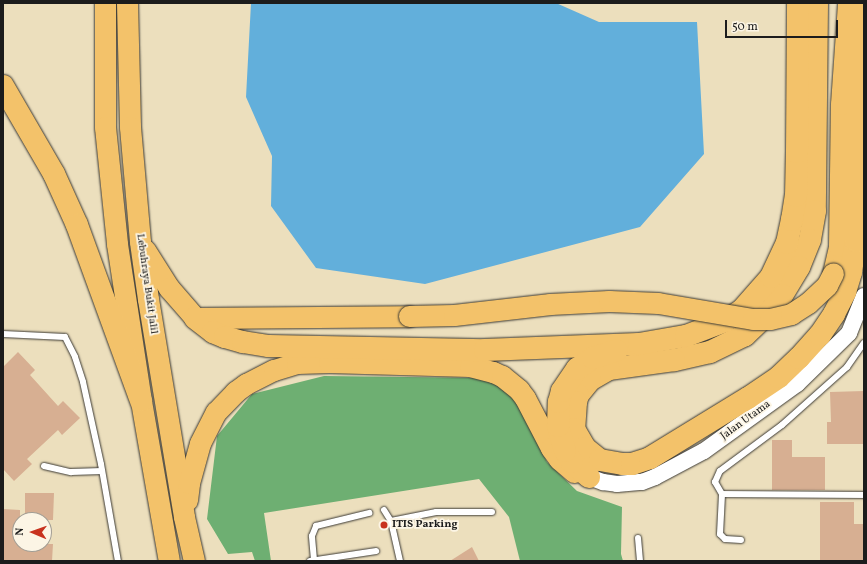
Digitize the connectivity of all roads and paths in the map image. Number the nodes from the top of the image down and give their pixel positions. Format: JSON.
{"nodes":[{"id":1,"x":105,"y":3,"type":"edge"},
{"id":2,"x":127,"y":3,"type":"edge"},
{"id":3,"x":798,"y":3,"type":"edge"},
{"id":4,"x":817,"y":3,"type":"edge"},
{"id":5,"x":848,"y":3,"type":"edge"},
{"id":6,"x":859,"y":3,"type":"edge"},
{"id":7,"x":3,"y":86,"type":"edge"},
{"id":8,"x":140,"y":242,"type":"junction"},
{"id":9,"x":864,"y":296,"type":"edge"},
{"id":10,"x":195,"y":318,"type":"junction"},
{"id":11,"x":3,"y":334,"type":"edge"},
{"id":12,"x":864,"y":343,"type":"edge"},
{"id":13,"x":639,"y":344,"type":"junction"},
{"id":14,"x":141,"y":401,"type":"junction"},
{"id":15,"x":44,"y":466,"type":"dead end"},
{"id":16,"x":102,"y":470,"type":"junction"},
{"id":17,"x":589,"y":477,"type":"junction"},
{"id":18,"x":722,"y":494,"type":"junction"},
{"id":19,"x":864,"y":495,"type":"edge"},
{"id":20,"x":384,"y":510,"type":"dead end"},
{"id":21,"x":492,"y":512,"type":"dead end"},
{"id":22,"x":369,"y":513,"type":"dead end"},
{"id":23,"x":184,"y":517,"type":"junction"},
{"id":24,"x":391,"y":521,"type":"junction"},
{"id":25,"x":638,"y":538,"type":"dead end"},
{"id":26,"x":741,"y":540,"type":"dead end"},
{"id":27,"x":376,"y":551,"type":"dead end"},
{"id":28,"x":312,"y":560,"type":"edge"},
{"id":29,"x":118,"y":561,"type":"edge"},
{"id":30,"x":169,"y":561,"type":"edge"},
{"id":31,"x":194,"y":561,"type":"edge"},
{"id":32,"x":400,"y":561,"type":"edge"},
{"id":33,"x":640,"y":561,"type":"edge"}],
"edges":[{"from":1,"to":14,"type":"highway","name":"Lebuhraya Bukit Jalil"},
{"from":2,"to":8,"type":"highway","name":"Lebuhraya Bukit Jalil"},
{"from":3,"to":13,"type":"highway"},
{"from":4,"to":6,"type":"highway"},
{"from":5,"to":10,"type":"highway","bridge":true},
{"from":7,"to":14,"type":"highway"},
{"from":8,"to":10,"type":"highway"},
{"from":8,"to":23,"type":"highway","name":"Lebuhraya Bukit Jalil"},
{"from":9,"to":17,"type":"street","name":"Jalan Utama"},
{"from":10,"to":13,"type":"highway"},
{"from":11,"to":16,"type":"lane"},
{"from":12,"to":18,"type":"lane"},
{"from":13,"to":17,"type":"highway"},
{"from":14,"to":30,"type":"highway","name":"Lebuhraya Bukit Jalil"},
{"from":15,"to":16,"type":"lane"},
{"from":16,"to":29,"type":"lane"},
{"from":17,"to":23,"type":"highway"},
{"from":18,"to":19,"type":"lane"},
{"from":18,"to":26,"type":"lane"},
{"from":20,"to":24,"type":"lane"},
{"from":21,"to":24,"type":"lane"},
{"from":22,"to":28,"type":"lane"},
{"from":23,"to":31,"type":"highway","name":"Lebuhraya Bukit Jalil"},
{"from":24,"to":32,"type":"lane"},
{"from":25,"to":33,"type":"lane"},
{"from":27,"to":28,"type":"lane"}]}
